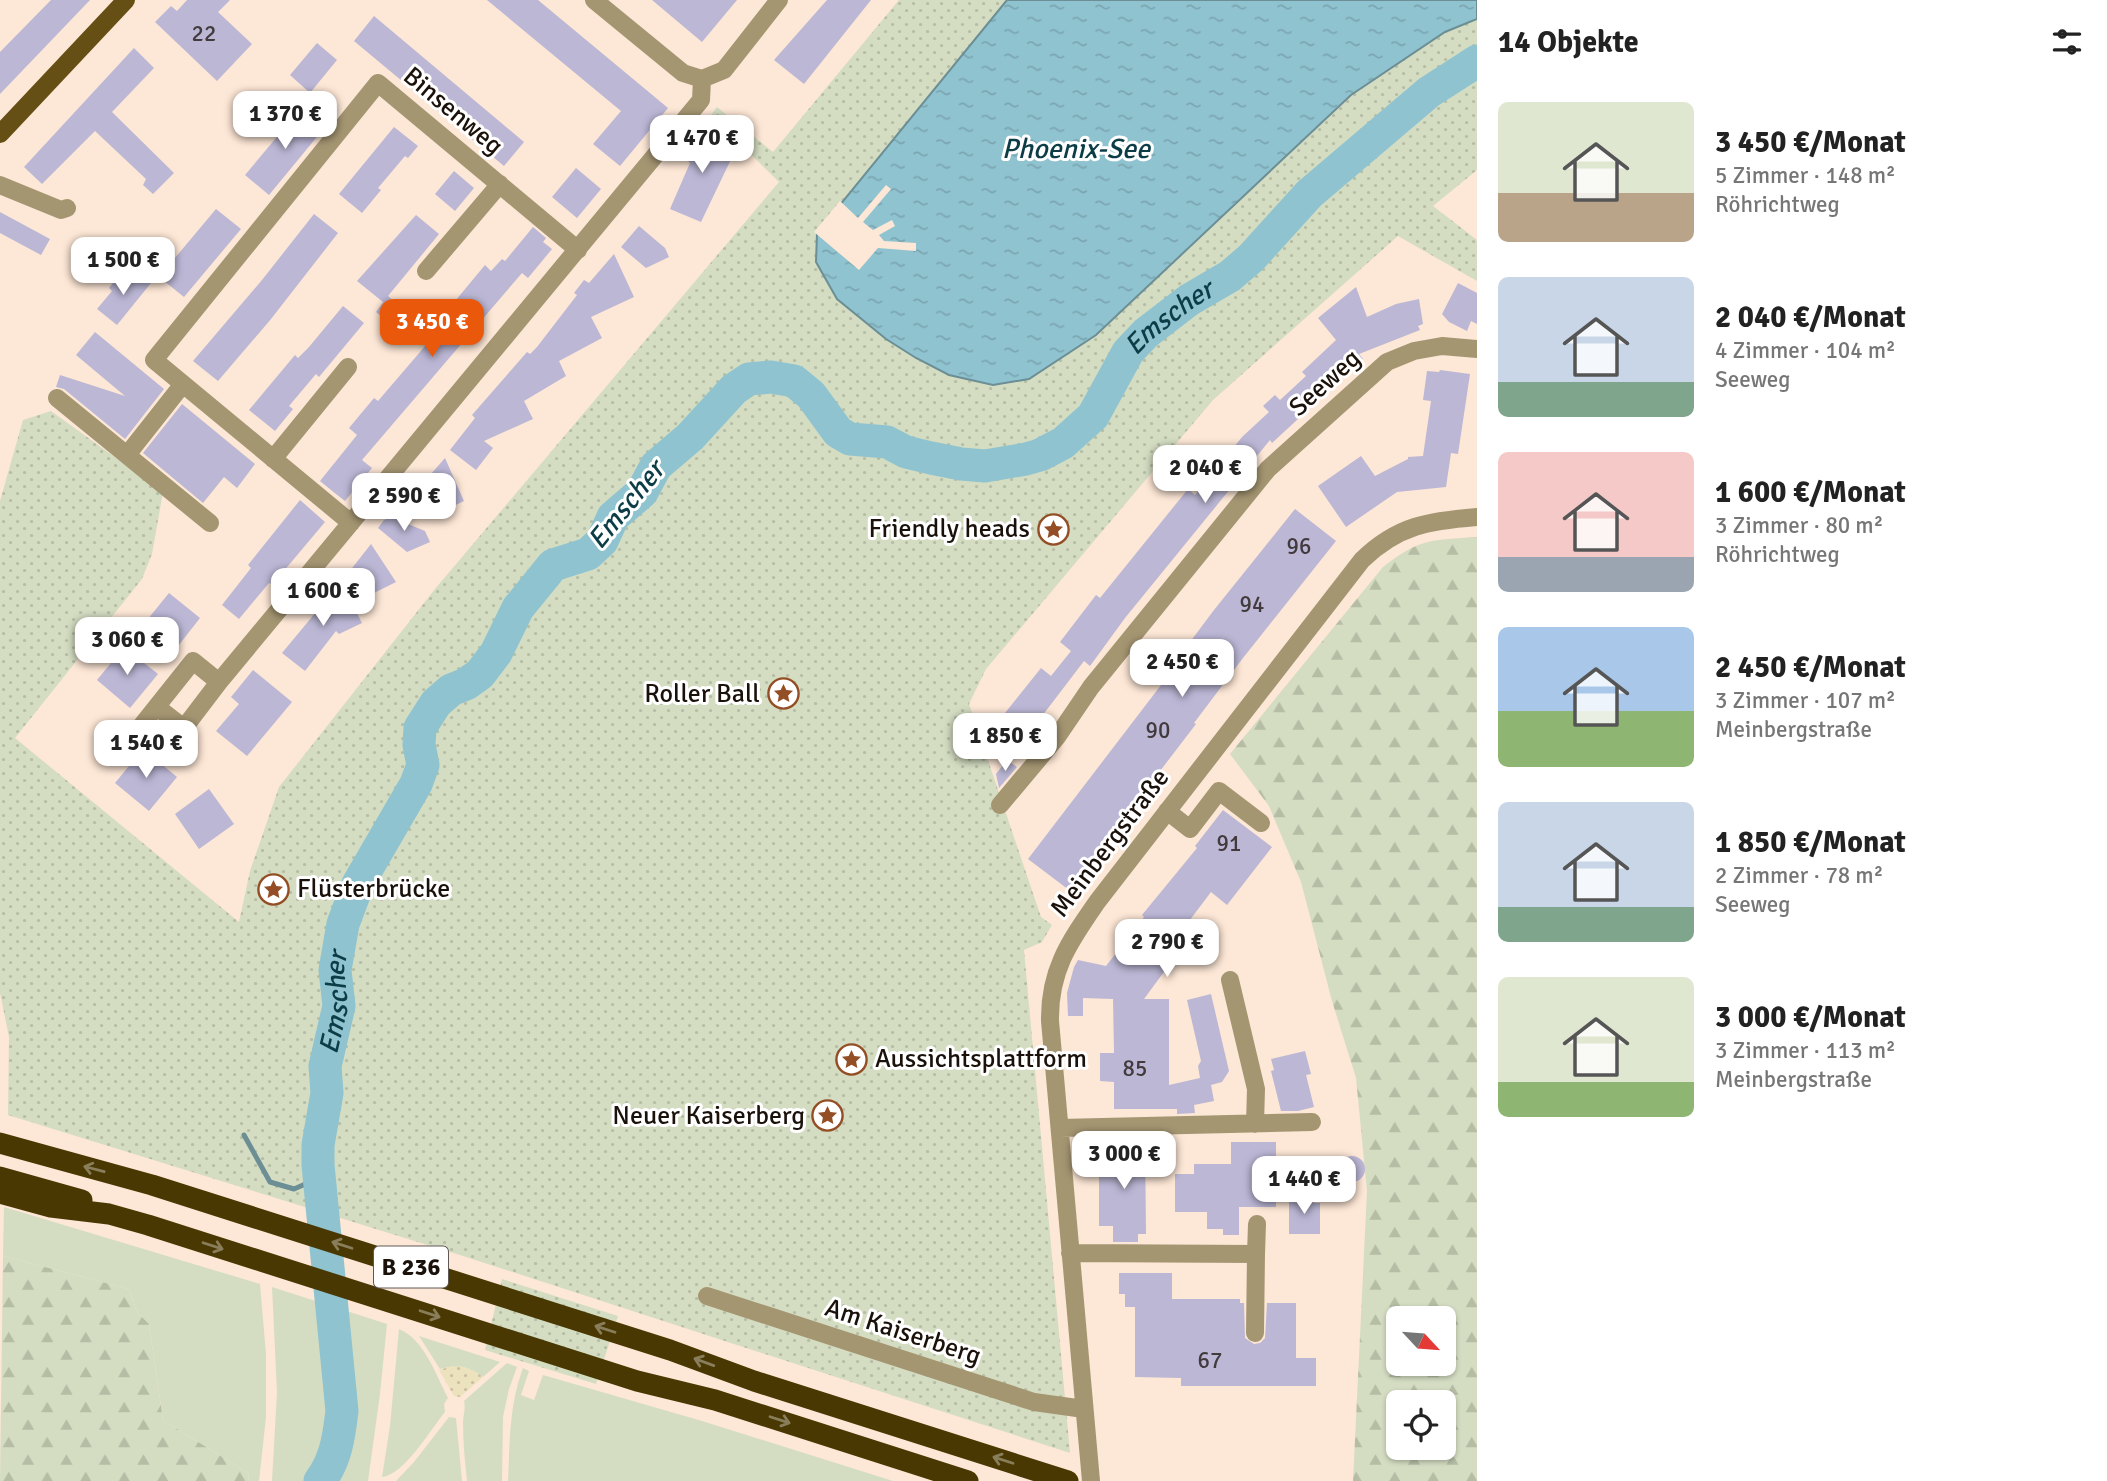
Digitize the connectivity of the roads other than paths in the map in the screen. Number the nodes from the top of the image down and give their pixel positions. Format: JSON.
{"nodes":[{"id":1,"x":126,"y":0,"type":"edge"},
{"id":2,"x":594,"y":0,"type":"edge"},
{"id":3,"x":779,"y":0,"type":"edge"},
{"id":4,"x":702,"y":79,"type":"junction"},
{"id":5,"x":0,"y":134,"type":"edge"},
{"id":6,"x":500,"y":184,"type":"junction"},
{"id":7,"x":0,"y":185,"type":"edge"},
{"id":8,"x":67,"y":208,"type":"dead end"},
{"id":9,"x":578,"y":250,"type":"junction"},
{"id":10,"x":426,"y":271,"type":"dead end"},
{"id":11,"x":1477,"y":349,"type":"edge"},
{"id":12,"x":348,"y":367,"type":"dead end"},
{"id":13,"x":184,"y":384,"type":"junction"},
{"id":14,"x":57,"y":398,"type":"dead end"},
{"id":15,"x":127,"y":455,"type":"junction"},
{"id":16,"x":273,"y":458,"type":"junction"},
{"id":17,"x":1476,"y":511,"type":"edge"},
{"id":18,"x":210,"y":523,"type":"dead end"},
{"id":19,"x":351,"y":523,"type":"junction"},
{"id":20,"x":219,"y":682,"type":"junction"},
{"id":21,"x":157,"y":707,"type":"junction"},
{"id":22,"x":121,"y":750,"type":"dead end"},
{"id":23,"x":1000,"y":805,"type":"dead end"},
{"id":24,"x":1167,"y":811,"type":"junction"},
{"id":25,"x":1261,"y":823,"type":"dead end"},
{"id":26,"x":1230,"y":980,"type":"dead end"},
{"id":27,"x":1312,"y":1122,"type":"dead end"},
{"id":28,"x":1255,"y":1124,"type":"junction"},
{"id":29,"x":1060,"y":1128,"type":"junction"},
{"id":30,"x":0,"y":1143,"type":"edge"},
{"id":31,"x":0,"y":1177,"type":"edge"},
{"id":32,"x":0,"y":1193,"type":"edge"},
{"id":33,"x":31,"y":1194,"type":"junction"},
{"id":34,"x":1256,"y":1224,"type":"dead end"},
{"id":35,"x":1070,"y":1253,"type":"junction"},
{"id":36,"x":1256,"y":1254,"type":"junction"},
{"id":37,"x":707,"y":1296,"type":"dead end"},
{"id":38,"x":1255,"y":1334,"type":"dead end"},
{"id":39,"x":1084,"y":1409,"type":"junction"},
{"id":40,"x":968,"y":1481,"type":"edge"},
{"id":41,"x":1068,"y":1481,"type":"edge"},
{"id":42,"x":1091,"y":1481,"type":"edge"}],
"edges":[{"from":1,"to":5,"type":"main road"},
{"from":2,"to":4,"type":"street"},
{"from":3,"to":4,"type":"street"},
{"from":4,"to":9,"type":"street"},
{"from":6,"to":9,"type":"street","name":"Binsenweg"},
{"from":6,"to":10,"type":"street","name":"Binsenweg"},
{"from":6,"to":13,"type":"street","name":"Binsenweg"},
{"from":7,"to":8,"type":"street"},
{"from":9,"to":19,"type":"street"},
{"from":11,"to":23,"type":"street","name":"Seeweg"},
{"from":12,"to":16,"type":"street"},
{"from":13,"to":15,"type":"street"},
{"from":13,"to":16,"type":"street","name":"Binsenweg"},
{"from":14,"to":15,"type":"street"},
{"from":15,"to":18,"type":"street"},
{"from":16,"to":19,"type":"street","name":"Binsenweg"},
{"from":17,"to":24,"type":"street","name":"Meinbergstraße"},
{"from":19,"to":20,"type":"street"},
{"from":20,"to":21,"type":"street"},
{"from":20,"to":21,"type":"street"},
{"from":21,"to":22,"type":"street"},
{"from":24,"to":25,"type":"street"},
{"from":24,"to":29,"type":"street","name":"Meinbergstraße"},
{"from":26,"to":28,"type":"street"},
{"from":27,"to":28,"type":"street"},
{"from":28,"to":29,"type":"street"},
{"from":29,"to":35,"type":"street","name":"Meinbergstraße"},
{"from":41,"to":30,"type":"highway","number":"B 236","one_way":true},
{"from":31,"to":33,"type":"highway","number":"B 236"},
{"from":32,"to":33,"type":"highway"},
{"from":33,"to":40,"type":"highway","number":"B 236","one_way":true},
{"from":34,"to":36,"type":"street"},
{"from":35,"to":36,"type":"street"},
{"from":35,"to":39,"type":"street","name":"Meinbergstraße"},
{"from":36,"to":38,"type":"street"},
{"from":37,"to":39,"type":"street","name":"Am Kaiserberg"},
{"from":39,"to":42,"type":"street","name":"Meinbergstraße"}]}
